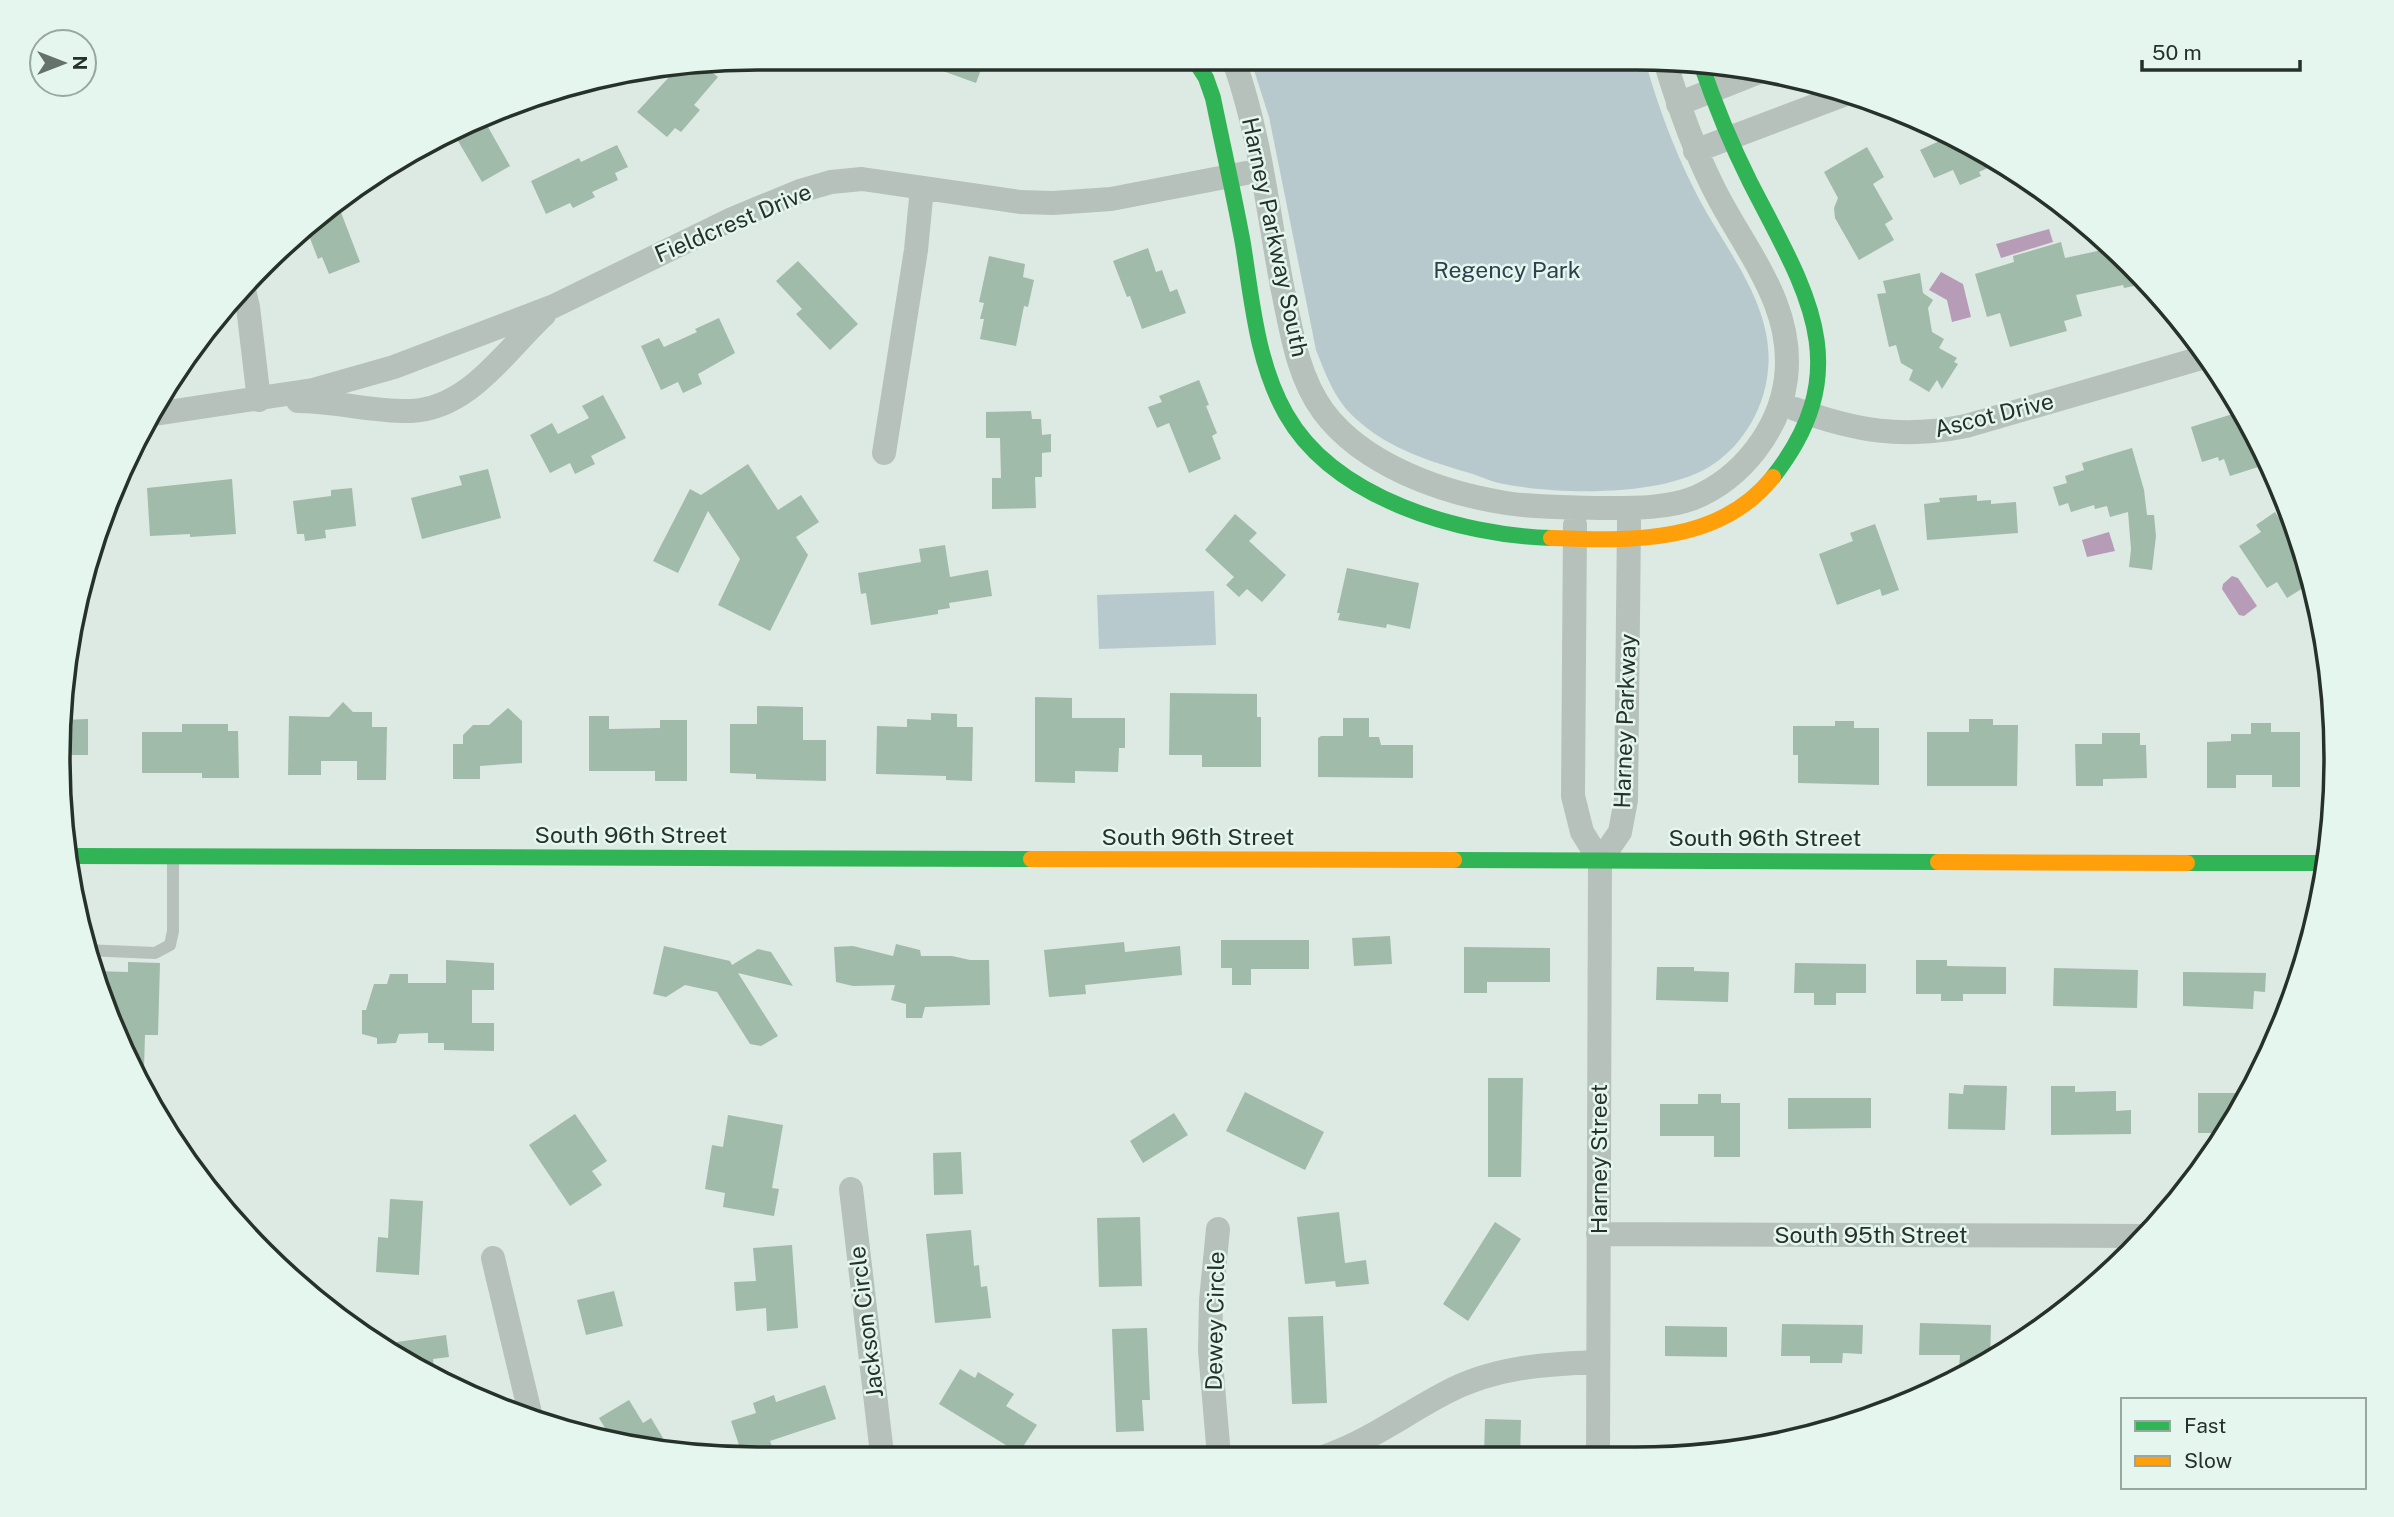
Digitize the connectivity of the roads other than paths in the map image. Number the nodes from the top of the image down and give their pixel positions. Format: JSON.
{"nodes":[{"id":1,"x":1201,"y":70,"type":"edge"},
{"id":2,"x":1237,"y":70,"type":"edge"},
{"id":3,"x":1668,"y":71,"type":"edge"},
{"id":4,"x":1704,"y":74,"type":"edge"},
{"id":5,"x":1743,"y":79,"type":"edge"},
{"id":6,"x":1710,"y":92,"type":"junction"},
{"id":7,"x":1833,"y":99,"type":"edge"},
{"id":8,"x":1678,"y":104,"type":"junction"},
{"id":9,"x":1730,"y":139,"type":"junction"},
{"id":10,"x":1695,"y":151,"type":"junction"},
{"id":11,"x":1260,"y":170,"type":"junction"},
{"id":12,"x":1230,"y":177,"type":"junction"},
{"id":13,"x":922,"y":188,"type":"junction"},
{"id":14,"x":246,"y":299,"type":"edge"},
{"id":15,"x":554,"y":306,"type":"junction"},
{"id":16,"x":2196,"y":359,"type":"edge"},
{"id":17,"x":259,"y":400,"type":"junction"},
{"id":18,"x":1781,"y":405,"type":"junction"},
{"id":19,"x":163,"y":413,"type":"edge"},
{"id":20,"x":1810,"y":415,"type":"junction"},
{"id":21,"x":884,"y":453,"type":"dead end"},
{"id":22,"x":1576,"y":507,"type":"junction"},
{"id":23,"x":1629,"y":508,"type":"junction"},
{"id":24,"x":1575,"y":539,"type":"junction"},
{"id":25,"x":1628,"y":539,"type":"junction"},
{"id":26,"x":77,"y":856,"type":"edge"},
{"id":27,"x":173,"y":857,"type":"junction"},
{"id":28,"x":1600,"y":861,"type":"junction"},
{"id":29,"x":2316,"y":863,"type":"edge"},
{"id":30,"x":97,"y":951,"type":"edge"},
{"id":31,"x":851,"y":1189,"type":"dead end"},
{"id":32,"x":1218,"y":1229,"type":"dead end"},
{"id":33,"x":1598,"y":1234,"type":"junction"},
{"id":34,"x":2130,"y":1236,"type":"edge"},
{"id":35,"x":493,"y":1258,"type":"dead end"},
{"id":36,"x":1598,"y":1362,"type":"junction"},
{"id":37,"x":529,"y":1407,"type":"edge"},
{"id":38,"x":881,"y":1447,"type":"edge"},
{"id":39,"x":1218,"y":1447,"type":"edge"},
{"id":40,"x":1346,"y":1447,"type":"edge"},
{"id":41,"x":1598,"y":1447,"type":"edge"}],
"edges":[{"from":1,"to":12,"type":"street","name":"Harney Parkway South"},
{"from":2,"to":11,"type":"street","name":"Harney Parkway South"},
{"from":3,"to":8,"type":"street","name":"Harney Parkway South"},
{"from":4,"to":6,"type":"street","name":"Harney Parkway South"},
{"from":5,"to":6,"type":"street"},
{"from":6,"to":8,"type":"street"},
{"from":6,"to":9,"type":"street","name":"Harney Parkway South"},
{"from":7,"to":9,"type":"street"},
{"from":8,"to":10,"type":"street","name":"Harney Parkway South"},
{"from":9,"to":10,"type":"street"},
{"from":9,"to":20,"type":"street","name":"Harney Parkway South"},
{"from":10,"to":18,"type":"street","name":"Harney Parkway South"},
{"from":11,"to":12,"type":"street","name":"Fieldcrest Drive"},
{"from":11,"to":22,"type":"street","name":"Harney Parkway South"},
{"from":12,"to":13,"type":"street","name":"Fieldcrest Drive"},
{"from":12,"to":24,"type":"street","name":"Harney Parkway South"},
{"from":13,"to":15,"type":"street","name":"Fieldcrest Drive"},
{"from":13,"to":21,"type":"street"},
{"from":14,"to":17,"type":"street"},
{"from":15,"to":17,"type":"street","name":"Fieldcrest Drive"},
{"from":15,"to":17,"type":"street","name":"Fieldcrest Drive"},
{"from":16,"to":20,"type":"street","name":"Ascot Drive"},
{"from":17,"to":19,"type":"street","name":"Fieldcrest Drive"},
{"from":18,"to":20,"type":"street","name":"Ascot Drive"},
{"from":18,"to":23,"type":"street","name":"Harney Parkway South"},
{"from":20,"to":25,"type":"street","name":"Harney Parkway South"},
{"from":22,"to":23,"type":"street","name":"Harney Parkway South"},
{"from":22,"to":24,"type":"street","name":"Harney Parkway"},
{"from":23,"to":25,"type":"street","name":"Harney Parkway"},
{"from":24,"to":25,"type":"street","name":"Harney Parkway South"},
{"from":24,"to":28,"type":"street","name":"Harney Parkway"},
{"from":25,"to":28,"type":"street","name":"Harney Parkway"},
{"from":26,"to":27,"type":"street","name":"South 96th Street"},
{"from":27,"to":28,"type":"street","name":"South 96th Street"},
{"from":27,"to":30,"type":"lane"},
{"from":28,"to":29,"type":"street","name":"South 96th Street"},
{"from":28,"to":33,"type":"street","name":"Harney Street"},
{"from":31,"to":38,"type":"street","name":"Jackson Circle"},
{"from":32,"to":39,"type":"street","name":"Dewey Circle"},
{"from":33,"to":34,"type":"street","name":"South 95th Street"},
{"from":33,"to":36,"type":"street","name":"Harney Street"},
{"from":35,"to":37,"type":"street"},
{"from":36,"to":40,"type":"street"},
{"from":36,"to":41,"type":"street","name":"Harney Street"}]}
